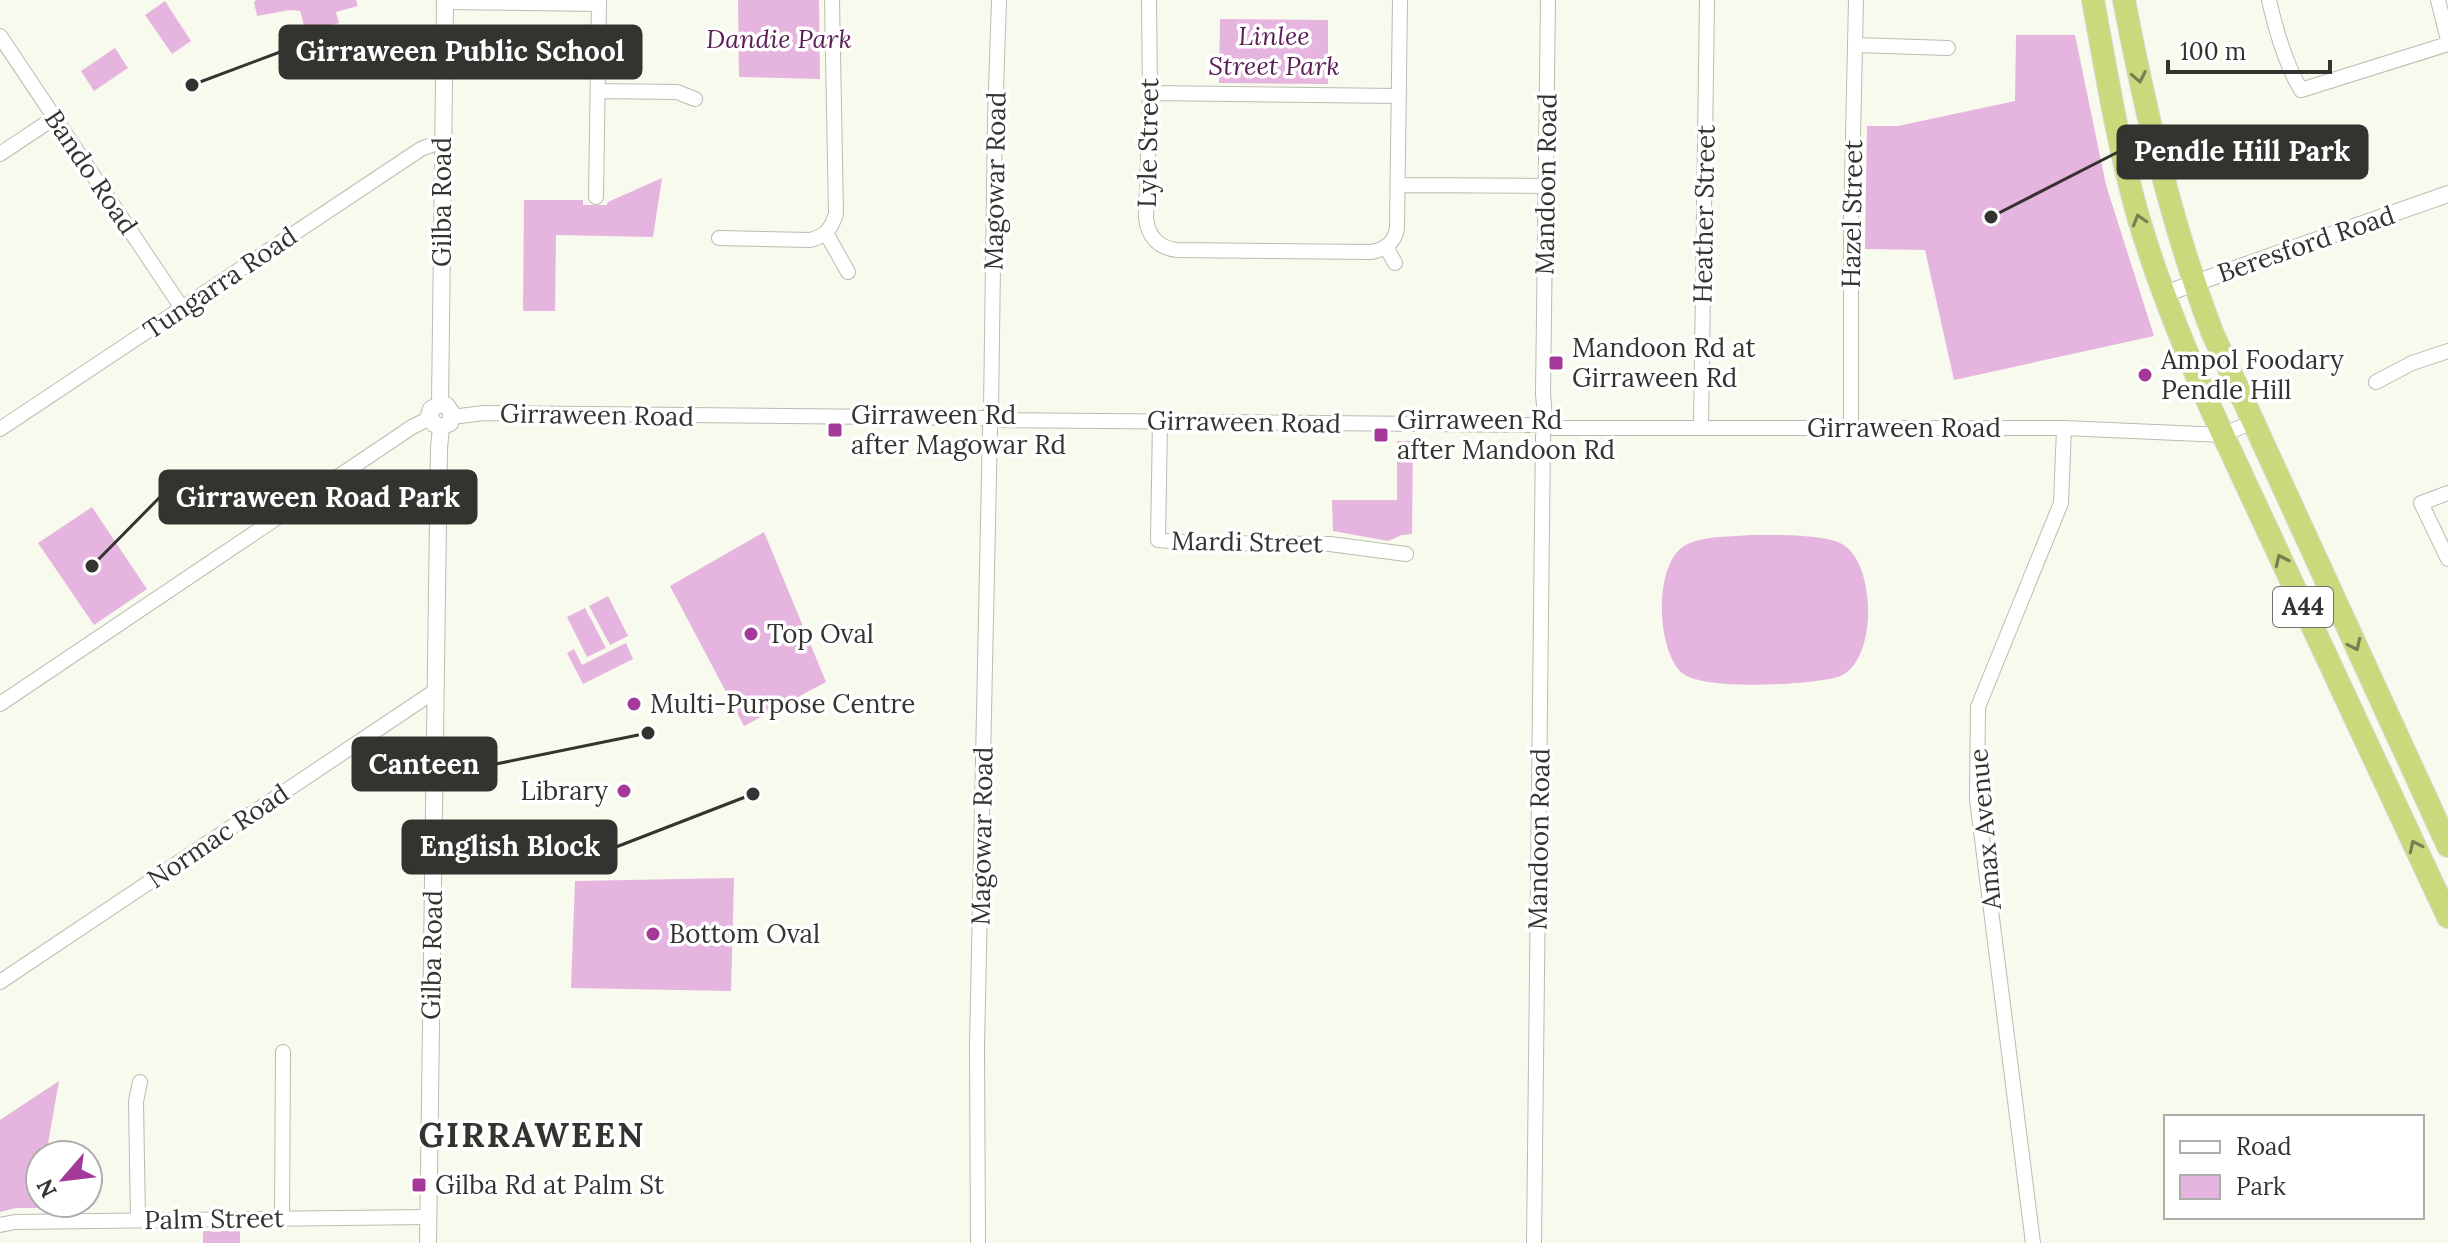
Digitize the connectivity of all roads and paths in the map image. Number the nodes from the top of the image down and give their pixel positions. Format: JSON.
{"nodes":[{"id":1,"x":832,"y":0,"type":"edge"},
{"id":2,"x":999,"y":0,"type":"edge"},
{"id":3,"x":1149,"y":0,"type":"edge"},
{"id":4,"x":1400,"y":0,"type":"edge"},
{"id":5,"x":1548,"y":0,"type":"edge"},
{"id":6,"x":1707,"y":0,"type":"edge"},
{"id":7,"x":1856,"y":0,"type":"edge"},
{"id":8,"x":2093,"y":0,"type":"edge"},
{"id":9,"x":2124,"y":0,"type":"edge"},
{"id":10,"x":2269,"y":0,"type":"edge"},
{"id":11,"x":2438,"y":0,"type":"edge"},
{"id":12,"x":445,"y":1,"type":"edge"},
{"id":13,"x":599,"y":2,"type":"edge"},
{"id":14,"x":0,"y":36,"type":"edge"},
{"id":15,"x":2448,"y":42,"type":"edge"},
{"id":16,"x":1856,"y":45,"type":"junction"},
{"id":17,"x":1948,"y":48,"type":"dead end"},
{"id":18,"x":598,"y":91,"type":"junction"},
{"id":19,"x":1150,"y":93,"type":"junction"},
{"id":20,"x":1398,"y":96,"type":"junction"},
{"id":21,"x":695,"y":99,"type":"dead end"},
{"id":22,"x":54,"y":118,"type":"junction"},
{"id":23,"x":442,"y":144,"type":"junction"},
{"id":24,"x":0,"y":154,"type":"edge"},
{"id":25,"x":1398,"y":185,"type":"junction"},
{"id":26,"x":1547,"y":186,"type":"junction"},
{"id":27,"x":2448,"y":194,"type":"edge"},
{"id":28,"x":596,"y":197,"type":"dead end"},
{"id":29,"x":826,"y":233,"type":"junction"},
{"id":30,"x":719,"y":238,"type":"dead end"},
{"id":31,"x":1386,"y":247,"type":"junction"},
{"id":32,"x":1395,"y":263,"type":"dead end"},
{"id":33,"x":848,"y":272,"type":"dead end"},
{"id":34,"x":2194,"y":283,"type":"junction"},
{"id":35,"x":2164,"y":294,"type":"junction"},
{"id":36,"x":182,"y":308,"type":"junction"},
{"id":37,"x":2448,"y":351,"type":"edge"},
{"id":38,"x":2376,"y":382,"type":"dead end"},
{"id":39,"x":991,"y":419,"type":"junction"},
{"id":40,"x":441,"y":421,"type":"junction"},
{"id":41,"x":1160,"y":421,"type":"junction"},
{"id":42,"x":2252,"y":422,"type":"junction"},
{"id":43,"x":1544,"y":426,"type":"junction"},
{"id":44,"x":1701,"y":427,"type":"junction"},
{"id":45,"x":1851,"y":428,"type":"junction"},
{"id":46,"x":2064,"y":428,"type":"junction"},
{"id":47,"x":0,"y":429,"type":"edge"},
{"id":48,"x":2223,"y":435,"type":"junction"},
{"id":49,"x":2448,"y":493,"type":"edge"},
{"id":50,"x":1406,"y":554,"type":"dead end"},
{"id":51,"x":2448,"y":559,"type":"edge"},
{"id":52,"x":435,"y":691,"type":"junction"},
{"id":53,"x":0,"y":704,"type":"edge"},
{"id":54,"x":2448,"y":846,"type":"edge"},
{"id":55,"x":2448,"y":917,"type":"edge"},
{"id":56,"x":0,"y":982,"type":"edge"},
{"id":57,"x":283,"y":1052,"type":"dead end"},
{"id":58,"x":140,"y":1082,"type":"dead end"},
{"id":59,"x":428,"y":1217,"type":"junction"},
{"id":60,"x":282,"y":1218,"type":"junction"},
{"id":61,"x":138,"y":1220,"type":"junction"},
{"id":62,"x":0,"y":1225,"type":"edge"},
{"id":63,"x":428,"y":1243,"type":"edge"},
{"id":64,"x":978,"y":1243,"type":"edge"},
{"id":65,"x":1534,"y":1243,"type":"edge"},
{"id":66,"x":2033,"y":1243,"type":"edge"}],
"edges":[{"from":1,"to":29,"type":"street"},
{"from":2,"to":39,"type":"street","name":"Magowar Road"},
{"from":3,"to":19,"type":"street","name":"Lyle Street"},
{"from":4,"to":20,"type":"street"},
{"from":5,"to":26,"type":"street","name":"Mandoon Road"},
{"from":6,"to":44,"type":"street","name":"Heather Street"},
{"from":7,"to":16,"type":"street","name":"Hazel Street"},
{"from":35,"to":8,"type":"highway","number":"A44","one_way":true},
{"from":9,"to":34,"type":"highway","number":"A44","one_way":true},
{"from":10,"to":15,"type":"street"},
{"from":11,"to":15,"type":"street"},
{"from":12,"to":13,"type":"street"},
{"from":12,"to":23,"type":"street","name":"Gilba Road"},
{"from":13,"to":18,"type":"street"},
{"from":14,"to":22,"type":"street","name":"Bando Road"},
{"from":16,"to":17,"type":"street"},
{"from":16,"to":45,"type":"street","name":"Hazel Street"},
{"from":18,"to":21,"type":"street"},
{"from":18,"to":28,"type":"street"},
{"from":19,"to":20,"type":"street"},
{"from":19,"to":31,"type":"street","name":"Lyle Street"},
{"from":20,"to":25,"type":"street"},
{"from":22,"to":24,"type":"street"},
{"from":22,"to":36,"type":"street","name":"Bando Road"},
{"from":23,"to":36,"type":"street","name":"Tungarra Road"},
{"from":23,"to":40,"type":"street","name":"Gilba Road"},
{"from":25,"to":26,"type":"street"},
{"from":25,"to":31,"type":"street"},
{"from":26,"to":43,"type":"street","name":"Mandoon Road"},
{"from":27,"to":34,"type":"street","name":"Beresford Road"},
{"from":29,"to":30,"type":"street"},
{"from":29,"to":33,"type":"street"},
{"from":31,"to":32,"type":"street"},
{"from":34,"to":35,"type":"street","name":"Beresford Road"},
{"from":34,"to":42,"type":"highway","number":"A44"},
{"from":35,"to":48,"type":"highway","number":"A44"},
{"from":36,"to":47,"type":"street","name":"Tungarra Road"},
{"from":37,"to":38,"type":"street"},
{"from":39,"to":40,"type":"street","name":"Girraween Road"},
{"from":39,"to":41,"type":"street","name":"Girraween Road"},
{"from":39,"to":64,"type":"street","name":"Magowar Road"},
{"from":40,"to":52,"type":"street","name":"Gilba Road"},
{"from":40,"to":53,"type":"street","name":"Girraween Road"},
{"from":41,"to":43,"type":"street","name":"Girraween Road"},
{"from":41,"to":50,"type":"street","name":"Mardi Street"},
{"from":42,"to":48,"type":"street","name":"Girraween Road"},
{"from":42,"to":54,"type":"highway","number":"A44","one_way":true},
{"from":43,"to":44,"type":"street","name":"Girraween Road"},
{"from":43,"to":65,"type":"street","name":"Mandoon Road"},
{"from":44,"to":45,"type":"street","name":"Girraween Road"},
{"from":45,"to":46,"type":"street","name":"Girraween Road"},
{"from":46,"to":48,"type":"street","name":"Girraween Road"},
{"from":46,"to":66,"type":"street","name":"Amax Avenue"},
{"from":55,"to":48,"type":"highway","number":"A44","one_way":true},
{"from":49,"to":51,"type":"street"},
{"from":52,"to":56,"type":"street","name":"Normac Road"},
{"from":52,"to":59,"type":"street","name":"Gilba Road"},
{"from":57,"to":60,"type":"street"},
{"from":58,"to":61,"type":"street"},
{"from":59,"to":60,"type":"street","name":"Palm Street"},
{"from":59,"to":63,"type":"street","name":"Gilba Road"},
{"from":60,"to":61,"type":"street","name":"Palm Street"},
{"from":61,"to":62,"type":"street","name":"Palm Street"}]}
